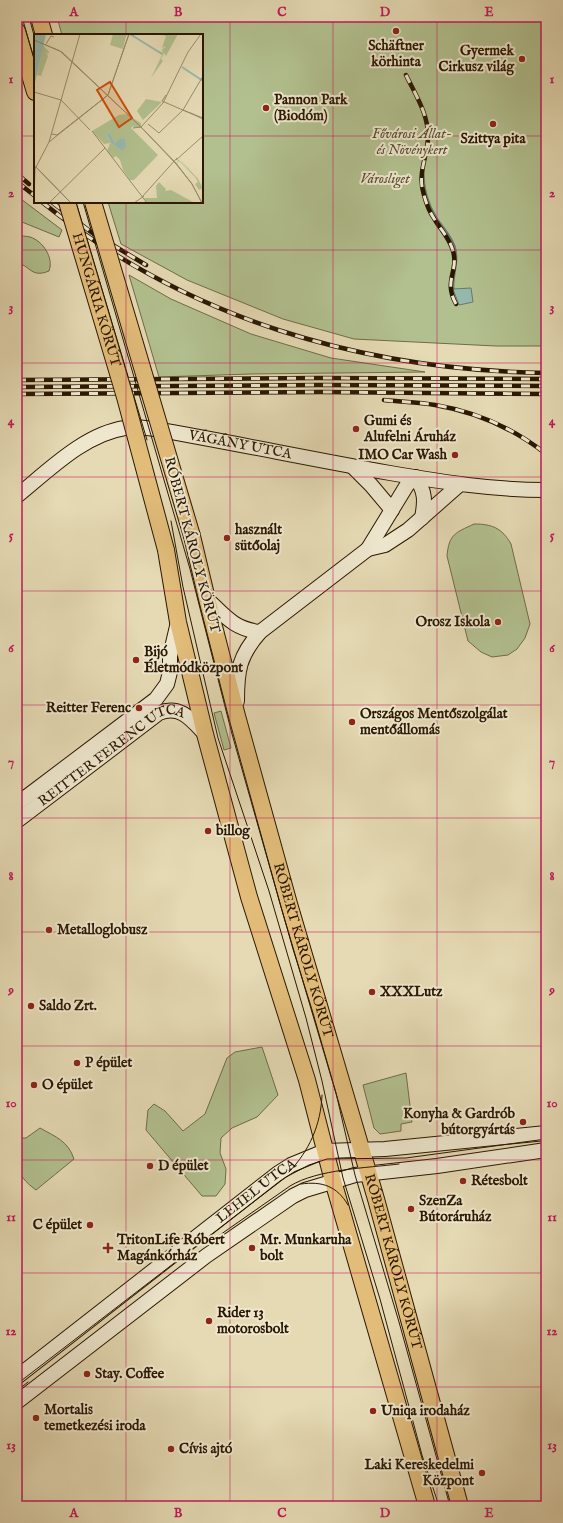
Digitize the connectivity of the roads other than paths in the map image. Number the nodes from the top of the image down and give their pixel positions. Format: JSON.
{"nodes":[{"id":1,"x":39,"y":17,"type":"edge"},
{"id":2,"x":17,"y":31,"type":"edge"},
{"id":3,"x":44,"y":34,"type":"edge"},
{"id":4,"x":34,"y":89,"type":"edge"},
{"id":5,"x":67,"y":203,"type":"edge"},
{"id":6,"x":93,"y":203,"type":"edge"},
{"id":7,"x":149,"y":394,"type":"joint"},
{"id":8,"x":125,"y":397,"type":"joint"},
{"id":9,"x":353,"y":467,"type":"junction"},
{"id":10,"x":415,"y":477,"type":"junction"},
{"id":11,"x":459,"y":485,"type":"junction"},
{"id":12,"x":546,"y":490,"type":"edge"},
{"id":13,"x":17,"y":496,"type":"edge"},
{"id":14,"x":392,"y":510,"type":"junction"},
{"id":15,"x":422,"y":518,"type":"junction"},
{"id":16,"x":368,"y":549,"type":"junction"},
{"id":17,"x":207,"y":599,"type":"junction"},
{"id":18,"x":178,"y":622,"type":"junction"},
{"id":19,"x":260,"y":632,"type":"junction"},
{"id":20,"x":237,"y":716,"type":"junction"},
{"id":21,"x":205,"y":734,"type":"junction"},
{"id":22,"x":17,"y":804,"type":"edge"},
{"id":23,"x":17,"y":821,"type":"edge"},
{"id":24,"x":546,"y":1133,"type":"edge"},
{"id":25,"x":362,"y":1149,"type":"junction"},
{"id":26,"x":325,"y":1150,"type":"junction"},
{"id":27,"x":546,"y":1150,"type":"edge"},
{"id":28,"x":368,"y":1174,"type":"junction"},
{"id":29,"x":333,"y":1181,"type":"junction"},
{"id":30,"x":17,"y":1377,"type":"edge"},
{"id":31,"x":17,"y":1402,"type":"edge"},
{"id":32,"x":427,"y":1506,"type":"edge"},
{"id":33,"x":460,"y":1506,"type":"edge"}],
"edges":[{"from":1,"to":3,"type":"main road"},
{"from":2,"to":4,"type":"main road"},
{"from":5,"to":8,"type":"main road","name":"HUNGÁRIA KÖRÚT","bridge":true},
{"from":6,"to":7,"type":"main road","name":"HUNGÁRIA KÖRÚT","bridge":true},
{"from":7,"to":17,"type":"main road","name":"RÓBERT KÁROLY KÖRÚT","bridge":true},
{"from":8,"to":18,"type":"main road","name":"RÓBERT KÁROLY KÖRÚT","bridge":true},
{"from":9,"to":10,"type":"street","name":"VÁGÁNY UTCA"},
{"from":9,"to":13,"type":"street","name":"VÁGÁNY UTCA"},
{"from":9,"to":14,"type":"street"},
{"from":10,"to":11,"type":"street","name":"VÁGÁNY UTCA"},
{"from":10,"to":14,"type":"street"},
{"from":10,"to":15,"type":"street"},
{"from":11,"to":12,"type":"street","name":"VÁGÁNY UTCA"},
{"from":11,"to":15,"type":"street"},
{"from":14,"to":16,"type":"street"},
{"from":15,"to":16,"type":"street"},
{"from":16,"to":19,"type":"street"},
{"from":17,"to":19,"type":"street"},
{"from":17,"to":20,"type":"main road","name":"RÓBERT KÁROLY KÖRÚT"},
{"from":18,"to":21,"type":"main road","name":"RÓBERT KÁROLY KÖRÚT"},
{"from":18,"to":22,"type":"street","name":"REITTER FERENC UTCA"},
{"from":19,"to":20,"type":"street"},
{"from":20,"to":25,"type":"main road","name":"RÓBERT KÁROLY KÖRÚT"},
{"from":21,"to":23,"type":"street","name":"REITTER FERENC UTCA"},
{"from":21,"to":26,"type":"main road","name":"RÓBERT KÁROLY KÖRÚT"},
{"from":24,"to":25,"type":"street","name":"LEHEL UTCA"},
{"from":25,"to":26,"type":"street","name":"LEHEL UTCA"},
{"from":25,"to":28,"type":"main road","name":"RÓBERT KÁROLY KÖRÚT"},
{"from":26,"to":29,"type":"main road","name":"RÓBERT KÁROLY KÖRÚT"},
{"from":26,"to":30,"type":"street","name":"LEHEL UTCA"},
{"from":27,"to":28,"type":"street","name":"LEHEL UTCA"},
{"from":28,"to":29,"type":"street","name":"LEHEL UTCA"},
{"from":28,"to":33,"type":"main road","name":"RÓBERT KÁROLY KÖRÚT"},
{"from":29,"to":31,"type":"street","name":"LEHEL UTCA"},
{"from":29,"to":32,"type":"main road","name":"RÓBERT KÁROLY KÖRÚT"}]}
